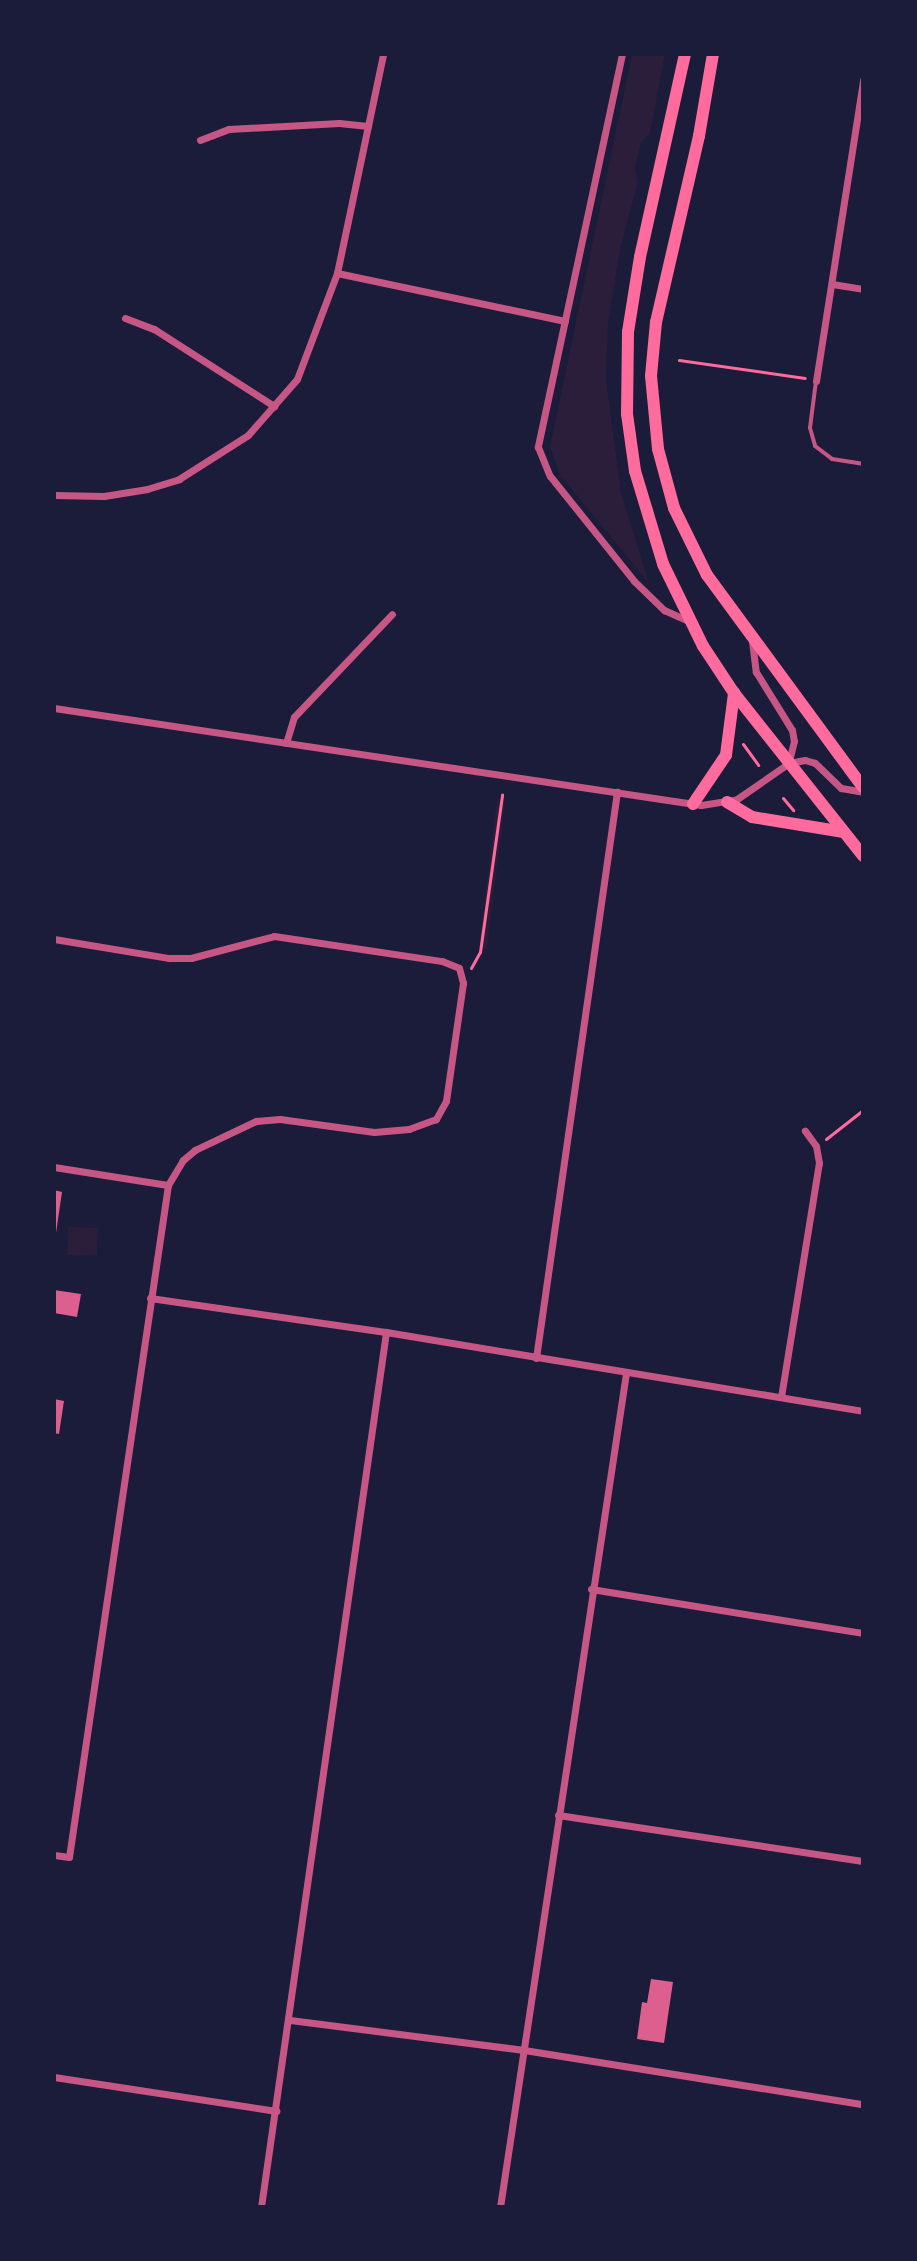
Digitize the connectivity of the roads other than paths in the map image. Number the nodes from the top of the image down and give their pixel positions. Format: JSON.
{"nodes":[{"id":1,"x":383,"y":54,"type":"edge"},
{"id":2,"x":622,"y":54,"type":"edge"},
{"id":3,"x":685,"y":54,"type":"edge"},
{"id":4,"x":713,"y":54,"type":"edge"},
{"id":5,"x":863,"y":80,"type":"edge"},
{"id":6,"x":368,"y":126,"type":"junction"},
{"id":7,"x":200,"y":140,"type":"dead end"},
{"id":8,"x":337,"y":273,"type":"junction"},
{"id":9,"x":832,"y":284,"type":"junction"},
{"id":10,"x":863,"y":289,"type":"edge"},
{"id":11,"x":125,"y":318,"type":"dead end"},
{"id":12,"x":565,"y":321,"type":"junction"},
{"id":13,"x":816,"y":381,"type":"joint"},
{"id":14,"x":274,"y":406,"type":"junction"},
{"id":15,"x":863,"y":464,"type":"edge"},
{"id":16,"x":54,"y":495,"type":"edge"},
{"id":17,"x":392,"y":614,"type":"dead end"},
{"id":18,"x":689,"y":621,"type":"junction"},
{"id":19,"x":752,"y":639,"type":"junction"},
{"id":20,"x":734,"y":693,"type":"junction"},
{"id":21,"x":54,"y":708,"type":"edge"},
{"id":22,"x":286,"y":743,"type":"junction"},
{"id":23,"x":789,"y":763,"type":"junction"},
{"id":24,"x":863,"y":789,"type":"edge"},
{"id":25,"x":617,"y":792,"type":"junction"},
{"id":26,"x":727,"y":802,"type":"junction"},
{"id":27,"x":693,"y":804,"type":"junction"},
{"id":28,"x":844,"y":832,"type":"junction"},
{"id":29,"x":863,"y":856,"type":"edge"},
{"id":30,"x":54,"y":939,"type":"edge"},
{"id":31,"x":805,"y":1131,"type":"dead end"},
{"id":32,"x":54,"y":1167,"type":"edge"},
{"id":33,"x":168,"y":1185,"type":"junction"},
{"id":34,"x":150,"y":1298,"type":"junction"},
{"id":35,"x":386,"y":1332,"type":"junction"},
{"id":36,"x":536,"y":1358,"type":"junction"},
{"id":37,"x":626,"y":1373,"type":"junction"},
{"id":38,"x":781,"y":1397,"type":"junction"},
{"id":39,"x":863,"y":1411,"type":"edge"},
{"id":40,"x":591,"y":1589,"type":"junction"},
{"id":41,"x":863,"y":1633,"type":"edge"},
{"id":42,"x":558,"y":1815,"type":"junction"},
{"id":43,"x":54,"y":1855,"type":"edge"},
{"id":44,"x":863,"y":1861,"type":"edge"},
{"id":45,"x":290,"y":2020,"type":"junction"},
{"id":46,"x":524,"y":2050,"type":"junction"},
{"id":47,"x":54,"y":2077,"type":"edge"},
{"id":48,"x":863,"y":2104,"type":"edge"},
{"id":49,"x":276,"y":2111,"type":"junction"},
{"id":50,"x":261,"y":2207,"type":"edge"},
{"id":51,"x":500,"y":2207,"type":"edge"}],
"edges":[{"from":1,"to":6,"type":"street"},
{"from":2,"to":12,"type":"street"},
{"from":3,"to":18,"type":"main road"},
{"from":4,"to":19,"type":"main road"},
{"from":5,"to":9,"type":"street"},
{"from":6,"to":7,"type":"street"},
{"from":6,"to":8,"type":"street"},
{"from":8,"to":12,"type":"street"},
{"from":8,"to":14,"type":"street"},
{"from":9,"to":10,"type":"street"},
{"from":9,"to":13,"type":"street"},
{"from":11,"to":14,"type":"street"},
{"from":12,"to":18,"type":"street"},
{"from":13,"to":15,"type":"lane"},
{"from":14,"to":16,"type":"street"},
{"from":17,"to":22,"type":"street"},
{"from":18,"to":20,"type":"main road"},
{"from":19,"to":23,"type":"street"},
{"from":19,"to":24,"type":"main road"},
{"from":20,"to":23,"type":"main road"},
{"from":20,"to":27,"type":"main road"},
{"from":21,"to":22,"type":"street"},
{"from":22,"to":25,"type":"street"},
{"from":23,"to":24,"type":"street"},
{"from":23,"to":26,"type":"street"},
{"from":23,"to":28,"type":"main road"},
{"from":25,"to":27,"type":"street"},
{"from":25,"to":36,"type":"street"},
{"from":26,"to":27,"type":"street"},
{"from":26,"to":28,"type":"main road"},
{"from":28,"to":29,"type":"main road"},
{"from":30,"to":33,"type":"street"},
{"from":31,"to":38,"type":"street"},
{"from":32,"to":33,"type":"street"},
{"from":33,"to":34,"type":"street"},
{"from":34,"to":35,"type":"street"},
{"from":34,"to":43,"type":"street"},
{"from":35,"to":36,"type":"street"},
{"from":35,"to":45,"type":"street"},
{"from":36,"to":37,"type":"street"},
{"from":37,"to":38,"type":"street"},
{"from":37,"to":40,"type":"street"},
{"from":38,"to":39,"type":"street"},
{"from":40,"to":41,"type":"street"},
{"from":40,"to":42,"type":"street"},
{"from":42,"to":44,"type":"street"},
{"from":42,"to":46,"type":"street"},
{"from":45,"to":46,"type":"street"},
{"from":45,"to":49,"type":"street"},
{"from":46,"to":48,"type":"street"},
{"from":46,"to":51,"type":"street"},
{"from":47,"to":49,"type":"street"},
{"from":49,"to":50,"type":"street"}]}
